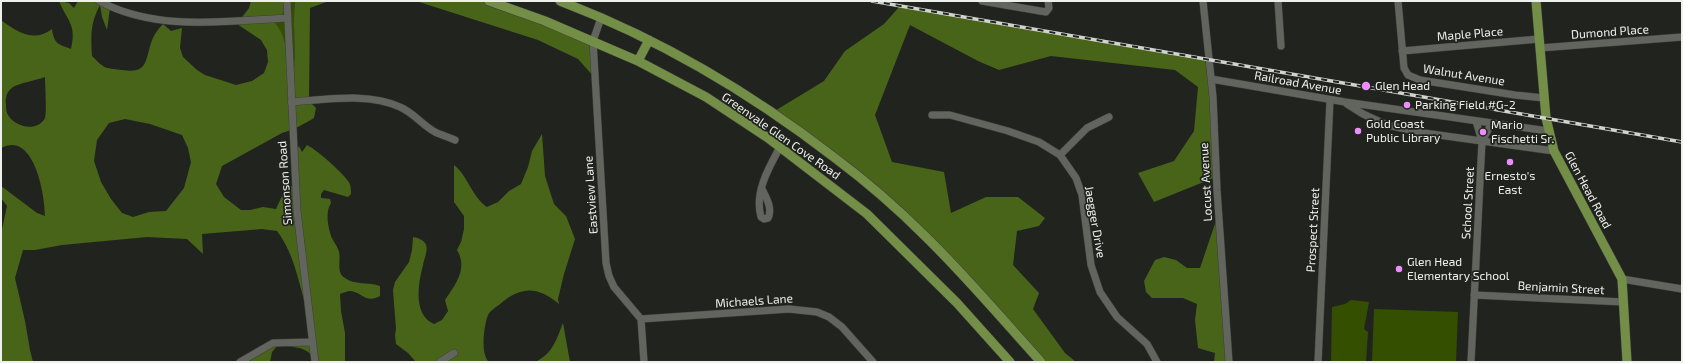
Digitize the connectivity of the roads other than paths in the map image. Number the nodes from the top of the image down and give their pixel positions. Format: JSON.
{"nodes":[{"id":1,"x":99,"y":1,"type":"edge"},
{"id":2,"x":287,"y":1,"type":"edge"},
{"id":3,"x":489,"y":1,"type":"edge"},
{"id":4,"x":560,"y":1,"type":"edge"},
{"id":5,"x":982,"y":1,"type":"edge"},
{"id":6,"x":1048,"y":1,"type":"edge"},
{"id":7,"x":1203,"y":1,"type":"edge"},
{"id":8,"x":1278,"y":1,"type":"edge"},
{"id":9,"x":1398,"y":1,"type":"edge"},
{"id":10,"x":1536,"y":1,"type":"edge"},
{"id":11,"x":288,"y":18,"type":"junction"},
{"id":12,"x":601,"y":18,"type":"junction"},
{"id":13,"x":1682,"y":38,"type":"edge"},
{"id":14,"x":649,"y":40,"type":"junction"},
{"id":15,"x":593,"y":41,"type":"junction"},
{"id":16,"x":1540,"y":44,"type":"junction"},
{"id":17,"x":1282,"y":46,"type":"dead end"},
{"id":18,"x":1402,"y":51,"type":"junction"},
{"id":19,"x":638,"y":61,"type":"junction"},
{"id":20,"x":1211,"y":79,"type":"junction"},
{"id":21,"x":1544,"y":98,"type":"junction"},
{"id":22,"x":1330,"y":100,"type":"junction"},
{"id":23,"x":292,"y":102,"type":"junction"},
{"id":24,"x":1345,"y":102,"type":"junction"},
{"id":25,"x":932,"y":115,"type":"dead end"},
{"id":26,"x":1108,"y":117,"type":"dead end"},
{"id":27,"x":1476,"y":121,"type":"junction"},
{"id":28,"x":1492,"y":123,"type":"junction"},
{"id":29,"x":1548,"y":131,"type":"junction"},
{"id":30,"x":454,"y":140,"type":"dead end"},
{"id":31,"x":1482,"y":141,"type":"junction"},
{"id":32,"x":780,"y":147,"type":"junction"},
{"id":33,"x":1554,"y":151,"type":"junction"},
{"id":34,"x":1060,"y":155,"type":"junction"},
{"id":35,"x":762,"y":189,"type":"dead end"},
{"id":36,"x":1622,"y":279,"type":"junction"},
{"id":37,"x":1682,"y":289,"type":"edge"},
{"id":38,"x":1474,"y":295,"type":"junction"},
{"id":39,"x":1623,"y":302,"type":"junction"},
{"id":40,"x":641,"y":319,"type":"junction"},
{"id":41,"x":312,"y":342,"type":"junction"},
{"id":42,"x":454,"y":353,"type":"dead end"},
{"id":43,"x":240,"y":362,"type":"edge"},
{"id":44,"x":316,"y":362,"type":"edge"},
{"id":45,"x":440,"y":362,"type":"edge"},
{"id":46,"x":644,"y":362,"type":"edge"},
{"id":47,"x":873,"y":362,"type":"edge"},
{"id":48,"x":1010,"y":362,"type":"edge"},
{"id":49,"x":1041,"y":362,"type":"edge"},
{"id":50,"x":1157,"y":362,"type":"edge"},
{"id":51,"x":1229,"y":362,"type":"edge"},
{"id":52,"x":1318,"y":362,"type":"edge"},
{"id":53,"x":1471,"y":362,"type":"edge"},
{"id":54,"x":1627,"y":362,"type":"edge"}],
"edges":[{"from":1,"to":11,"type":"street"},
{"from":2,"to":11,"type":"street","name":"Simonson Road"},
{"from":3,"to":15,"type":"main road","name":"Greenvale Glen Cove Road"},
{"from":4,"to":12,"type":"main road","name":"Greenvale Glen Cove Road"},
{"from":5,"to":6,"type":"street"},
{"from":7,"to":20,"type":"street","name":"Locust Avenue"},
{"from":8,"to":17,"type":"street"},
{"from":9,"to":18,"type":"street","name":"Walnut Avenue"},
{"from":10,"to":16,"type":"main road","name":"Glen Head Road"},
{"from":11,"to":23,"type":"street","name":"Simonson Road"},
{"from":12,"to":14,"type":"main road","name":"Greenvale Glen Cove Road"},
{"from":12,"to":15,"type":"street","name":"Eastview Lane"},
{"from":13,"to":16,"type":"street","name":"Dumond Place"},
{"from":14,"to":19,"type":"main road"},
{"from":14,"to":49,"type":"main road","name":"Greenvale Glen Cove Road"},
{"from":15,"to":19,"type":"main road","name":"Greenvale Glen Cove Road"},
{"from":15,"to":40,"type":"street","name":"Eastview Lane"},
{"from":16,"to":18,"type":"street","name":"Maple Place"},
{"from":16,"to":21,"type":"main road","name":"Glen Head Road"},
{"from":18,"to":21,"type":"street","name":"Walnut Avenue"},
{"from":19,"to":32,"type":"main road","name":"Greenvale Glen Cove Road"},
{"from":20,"to":22,"type":"street","name":"Railroad Avenue"},
{"from":20,"to":51,"type":"street","name":"Locust Avenue"},
{"from":21,"to":29,"type":"main road","name":"Glen Head Road"},
{"from":22,"to":24,"type":"street","name":"Railroad Avenue"},
{"from":22,"to":52,"type":"street","name":"Prospect Street"},
{"from":23,"to":30,"type":"street"},
{"from":23,"to":41,"type":"street","name":"Simonson Road"},
{"from":24,"to":27,"type":"street","name":"Railroad Avenue"},
{"from":24,"to":31,"type":"street"},
{"from":25,"to":34,"type":"street","name":"Jaegger Drive"},
{"from":26,"to":34,"type":"street"},
{"from":27,"to":28,"type":"street","name":"Railroad Avenue"},
{"from":27,"to":31,"type":"street","name":"School Street"},
{"from":28,"to":29,"type":"street","name":"Railroad Avenue"},
{"from":28,"to":31,"type":"street","name":"School Street"},
{"from":29,"to":33,"type":"main road","name":"Glen Head Road"},
{"from":31,"to":33,"type":"street"},
{"from":31,"to":38,"type":"street","name":"School Street"},
{"from":32,"to":35,"type":"street"},
{"from":32,"to":48,"type":"main road","name":"Greenvale Glen Cove Road"},
{"from":33,"to":36,"type":"main road","name":"Glen Head Road"},
{"from":34,"to":50,"type":"street","name":"Jaegger Drive"},
{"from":36,"to":37,"type":"street"},
{"from":36,"to":39,"type":"main road","name":"Glen Head Road"},
{"from":38,"to":39,"type":"street","name":"Benjamin Street"},
{"from":38,"to":53,"type":"street","name":"School Street"},
{"from":39,"to":54,"type":"main road","name":"Glen Head Road"},
{"from":40,"to":46,"type":"street"},
{"from":40,"to":47,"type":"street","name":"Michaels Lane"},
{"from":41,"to":43,"type":"street"},
{"from":41,"to":44,"type":"street","name":"Simonson Road"},
{"from":42,"to":45,"type":"street"}]}
